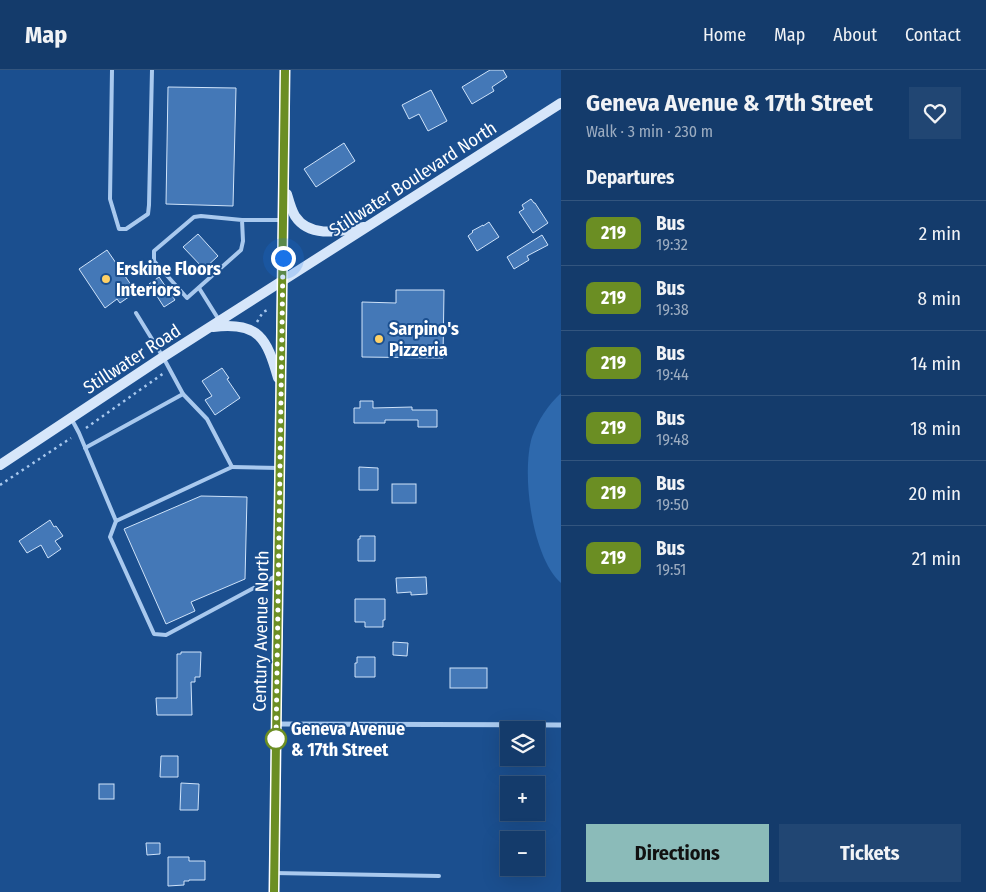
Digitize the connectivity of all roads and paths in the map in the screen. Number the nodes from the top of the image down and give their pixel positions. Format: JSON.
{"nodes":[{"id":1,"x":112,"y":70,"type":"edge"},
{"id":2,"x":152,"y":70,"type":"edge"},
{"id":3,"x":286,"y":70,"type":"edge"},
{"id":4,"x":561,"y":103,"type":"edge"},
{"id":5,"x":284,"y":184,"type":"junction"},
{"id":6,"x":242,"y":220,"type":"junction"},
{"id":7,"x":284,"y":220,"type":"junction"},
{"id":8,"x":368,"y":227,"type":"junction"},
{"id":9,"x":283,"y":281,"type":"junction"},
{"id":10,"x":199,"y":288,"type":"junction"},
{"id":11,"x":136,"y":313,"type":"dead end"},
{"id":12,"x":220,"y":321,"type":"junction"},
{"id":13,"x":210,"y":328,"type":"junction"},
{"id":14,"x":164,"y":357,"type":"junction"},
{"id":15,"x":281,"y":389,"type":"junction"},
{"id":16,"x":183,"y":394,"type":"junction"},
{"id":17,"x":71,"y":418,"type":"junction"},
{"id":18,"x":85,"y":448,"type":"junction"},
{"id":19,"x":0,"y":464,"type":"edge"},
{"id":20,"x":232,"y":467,"type":"junction"},
{"id":21,"x":280,"y":468,"type":"junction"},
{"id":22,"x":116,"y":521,"type":"junction"},
{"id":23,"x":279,"y":574,"type":"junction"},
{"id":24,"x":276,"y":724,"type":"junction"},
{"id":25,"x":561,"y":725,"type":"edge"},
{"id":26,"x":274,"y":872,"type":"junction"},
{"id":27,"x":439,"y":876,"type":"dead end"},
{"id":28,"x":274,"y":892,"type":"edge"}],
"edges":[{"from":1,"to":2,"type":"lane"},
{"from":3,"to":5,"type":"main road","name":"Century Avenue North"},
{"from":4,"to":8,"type":"main road","name":"Stillwater Boulevard North"},
{"from":5,"to":7,"type":"main road","name":"Century Avenue North"},
{"from":5,"to":8,"type":"main road"},
{"from":6,"to":7,"type":"lane"},
{"from":6,"to":10,"type":"lane"},
{"from":6,"to":10,"type":"lane"},
{"from":7,"to":9,"type":"main road","name":"Century Avenue North"},
{"from":8,"to":9,"type":"main road","name":"Stillwater Boulevard North"},
{"from":9,"to":12,"type":"main road","name":"Stillwater Road"},
{"from":9,"to":15,"type":"main road","name":"Century Avenue North"},
{"from":10,"to":12,"type":"lane"},
{"from":11,"to":14,"type":"lane"},
{"from":12,"to":13,"type":"main road","name":"Stillwater Road"},
{"from":13,"to":14,"type":"main road","name":"Stillwater Road"},
{"from":13,"to":15,"type":"main road"},
{"from":14,"to":16,"type":"lane"},
{"from":14,"to":17,"type":"main road","name":"Stillwater Road"},
{"from":15,"to":21,"type":"main road","name":"Century Avenue North"},
{"from":16,"to":18,"type":"lane"},
{"from":16,"to":20,"type":"lane"},
{"from":17,"to":18,"type":"lane"},
{"from":17,"to":19,"type":"main road","name":"Stillwater Road"},
{"from":18,"to":22,"type":"lane"},
{"from":20,"to":21,"type":"lane"},
{"from":20,"to":22,"type":"lane"},
{"from":21,"to":23,"type":"main road","name":"Century Avenue North"},
{"from":22,"to":23,"type":"lane"},
{"from":23,"to":24,"type":"main road","name":"Century Avenue North"},
{"from":24,"to":25,"type":"street"},
{"from":24,"to":26,"type":"main road","name":"Century Avenue North"},
{"from":26,"to":27,"type":"lane"},
{"from":26,"to":28,"type":"main road","name":"Century Avenue North"}]}
